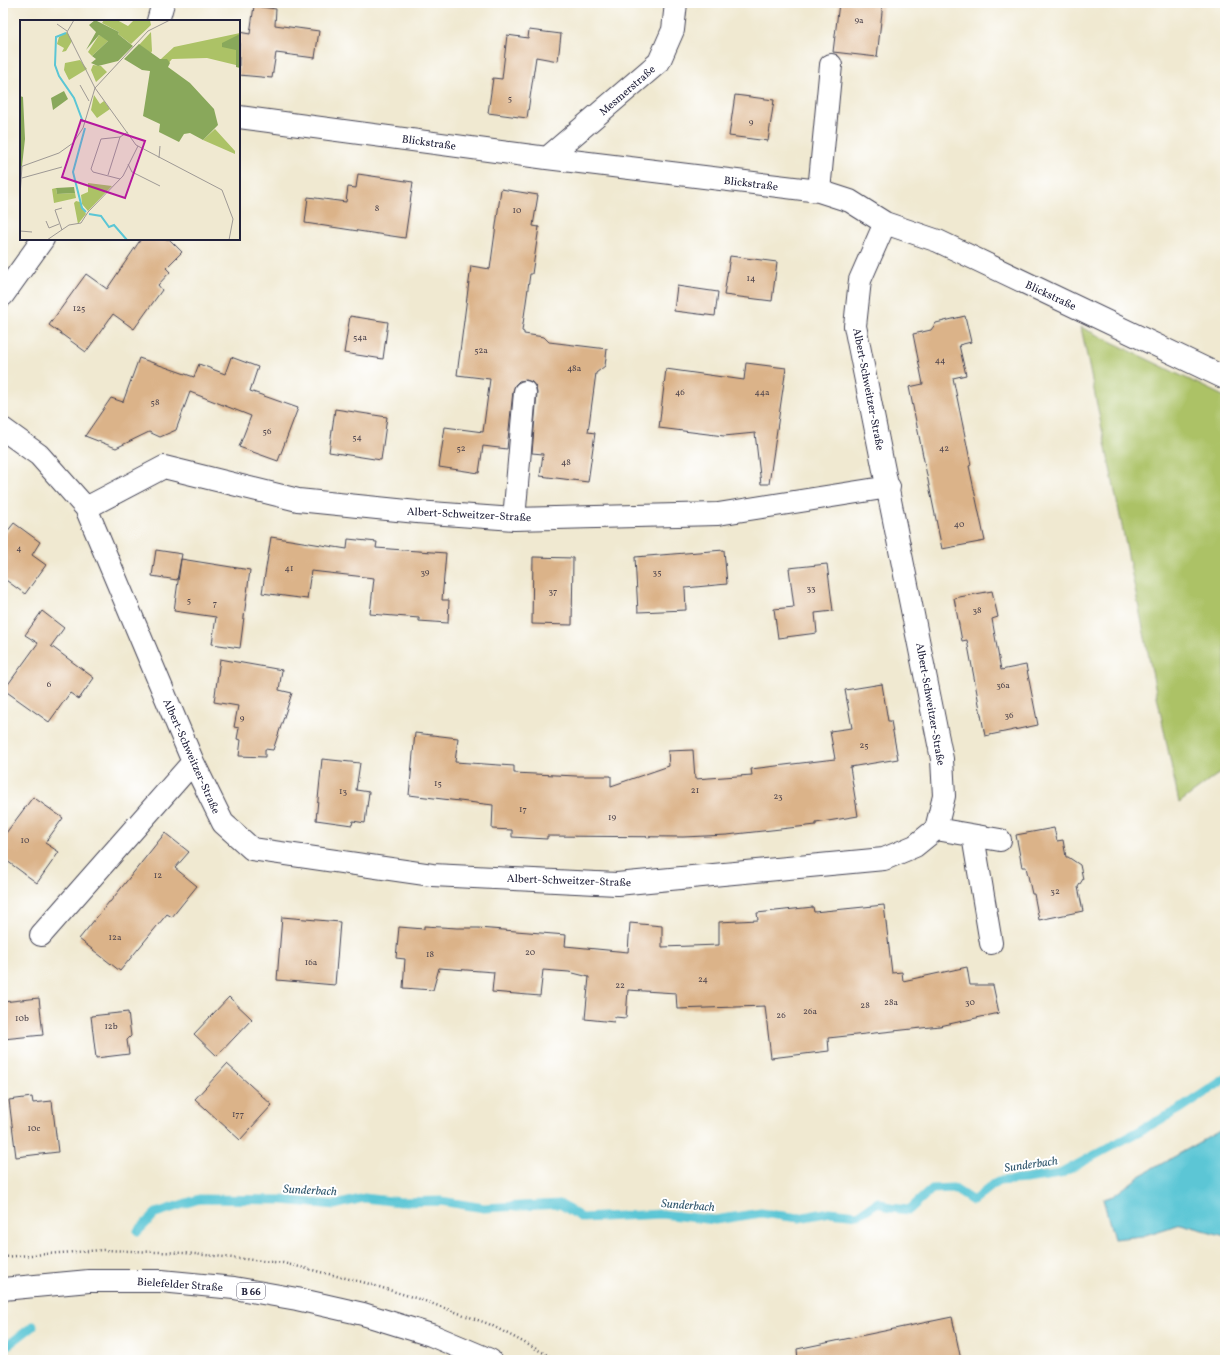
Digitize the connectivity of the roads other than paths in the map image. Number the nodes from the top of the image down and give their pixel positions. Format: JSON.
{"nodes":[{"id":1,"x":163,"y":3,"type":"edge"},
{"id":2,"x":676,"y":3,"type":"edge"},
{"id":3,"x":158,"y":20,"type":"edge"},
{"id":4,"x":831,"y":65,"type":"dead end"},
{"id":5,"x":240,"y":117,"type":"edge"},
{"id":6,"x":547,"y":158,"type":"junction"},
{"id":7,"x":819,"y":191,"type":"junction"},
{"id":8,"x":886,"y":223,"type":"junction"},
{"id":9,"x":42,"y":240,"type":"edge"},
{"id":10,"x":3,"y":295,"type":"edge"},
{"id":11,"x":1225,"y":378,"type":"edge"},
{"id":12,"x":525,"y":392,"type":"dead end"},
{"id":13,"x":3,"y":429,"type":"edge"},
{"id":14,"x":889,"y":487,"type":"junction"},
{"id":15,"x":86,"y":508,"type":"junction"},
{"id":16,"x":514,"y":519,"type":"junction"},
{"id":17,"x":192,"y":762,"type":"junction"},
{"id":18,"x":936,"y":829,"type":"junction"},
{"id":19,"x":973,"y":836,"type":"junction"},
{"id":20,"x":1000,"y":840,"type":"dead end"},
{"id":21,"x":41,"y":935,"type":"dead end"},
{"id":22,"x":990,"y":943,"type":"dead end"},
{"id":23,"x":3,"y":1289,"type":"edge"},
{"id":24,"x":490,"y":1360,"type":"edge"}],
"edges":[{"from":1,"to":3,"type":"street"},
{"from":2,"to":6,"type":"street","name":"Mesmerstraße"},
{"from":4,"to":7,"type":"street"},
{"from":5,"to":6,"type":"street","name":"Blickstraße"},
{"from":6,"to":7,"type":"street","name":"Blickstraße"},
{"from":7,"to":8,"type":"street","name":"Blickstraße"},
{"from":8,"to":11,"type":"street","name":"Blickstraße"},
{"from":8,"to":14,"type":"street","name":"Albert-Schweitzer-Straße"},
{"from":9,"to":10,"type":"street"},
{"from":12,"to":16,"type":"street"},
{"from":13,"to":15,"type":"street","name":"Albert-Schweitzer-Straße"},
{"from":14,"to":16,"type":"street","name":"Albert-Schweitzer-Straße"},
{"from":14,"to":18,"type":"street","name":"Albert-Schweitzer-Straße"},
{"from":15,"to":16,"type":"street","name":"Albert-Schweitzer-Straße"},
{"from":15,"to":17,"type":"street","name":"Albert-Schweitzer-Straße"},
{"from":17,"to":18,"type":"street","name":"Albert-Schweitzer-Straße"},
{"from":17,"to":21,"type":"street"},
{"from":18,"to":19,"type":"street"},
{"from":19,"to":20,"type":"street"},
{"from":19,"to":22,"type":"street"},
{"from":23,"to":24,"type":"street","name":"Bielefelder Straße","number":"B 66"}]}
